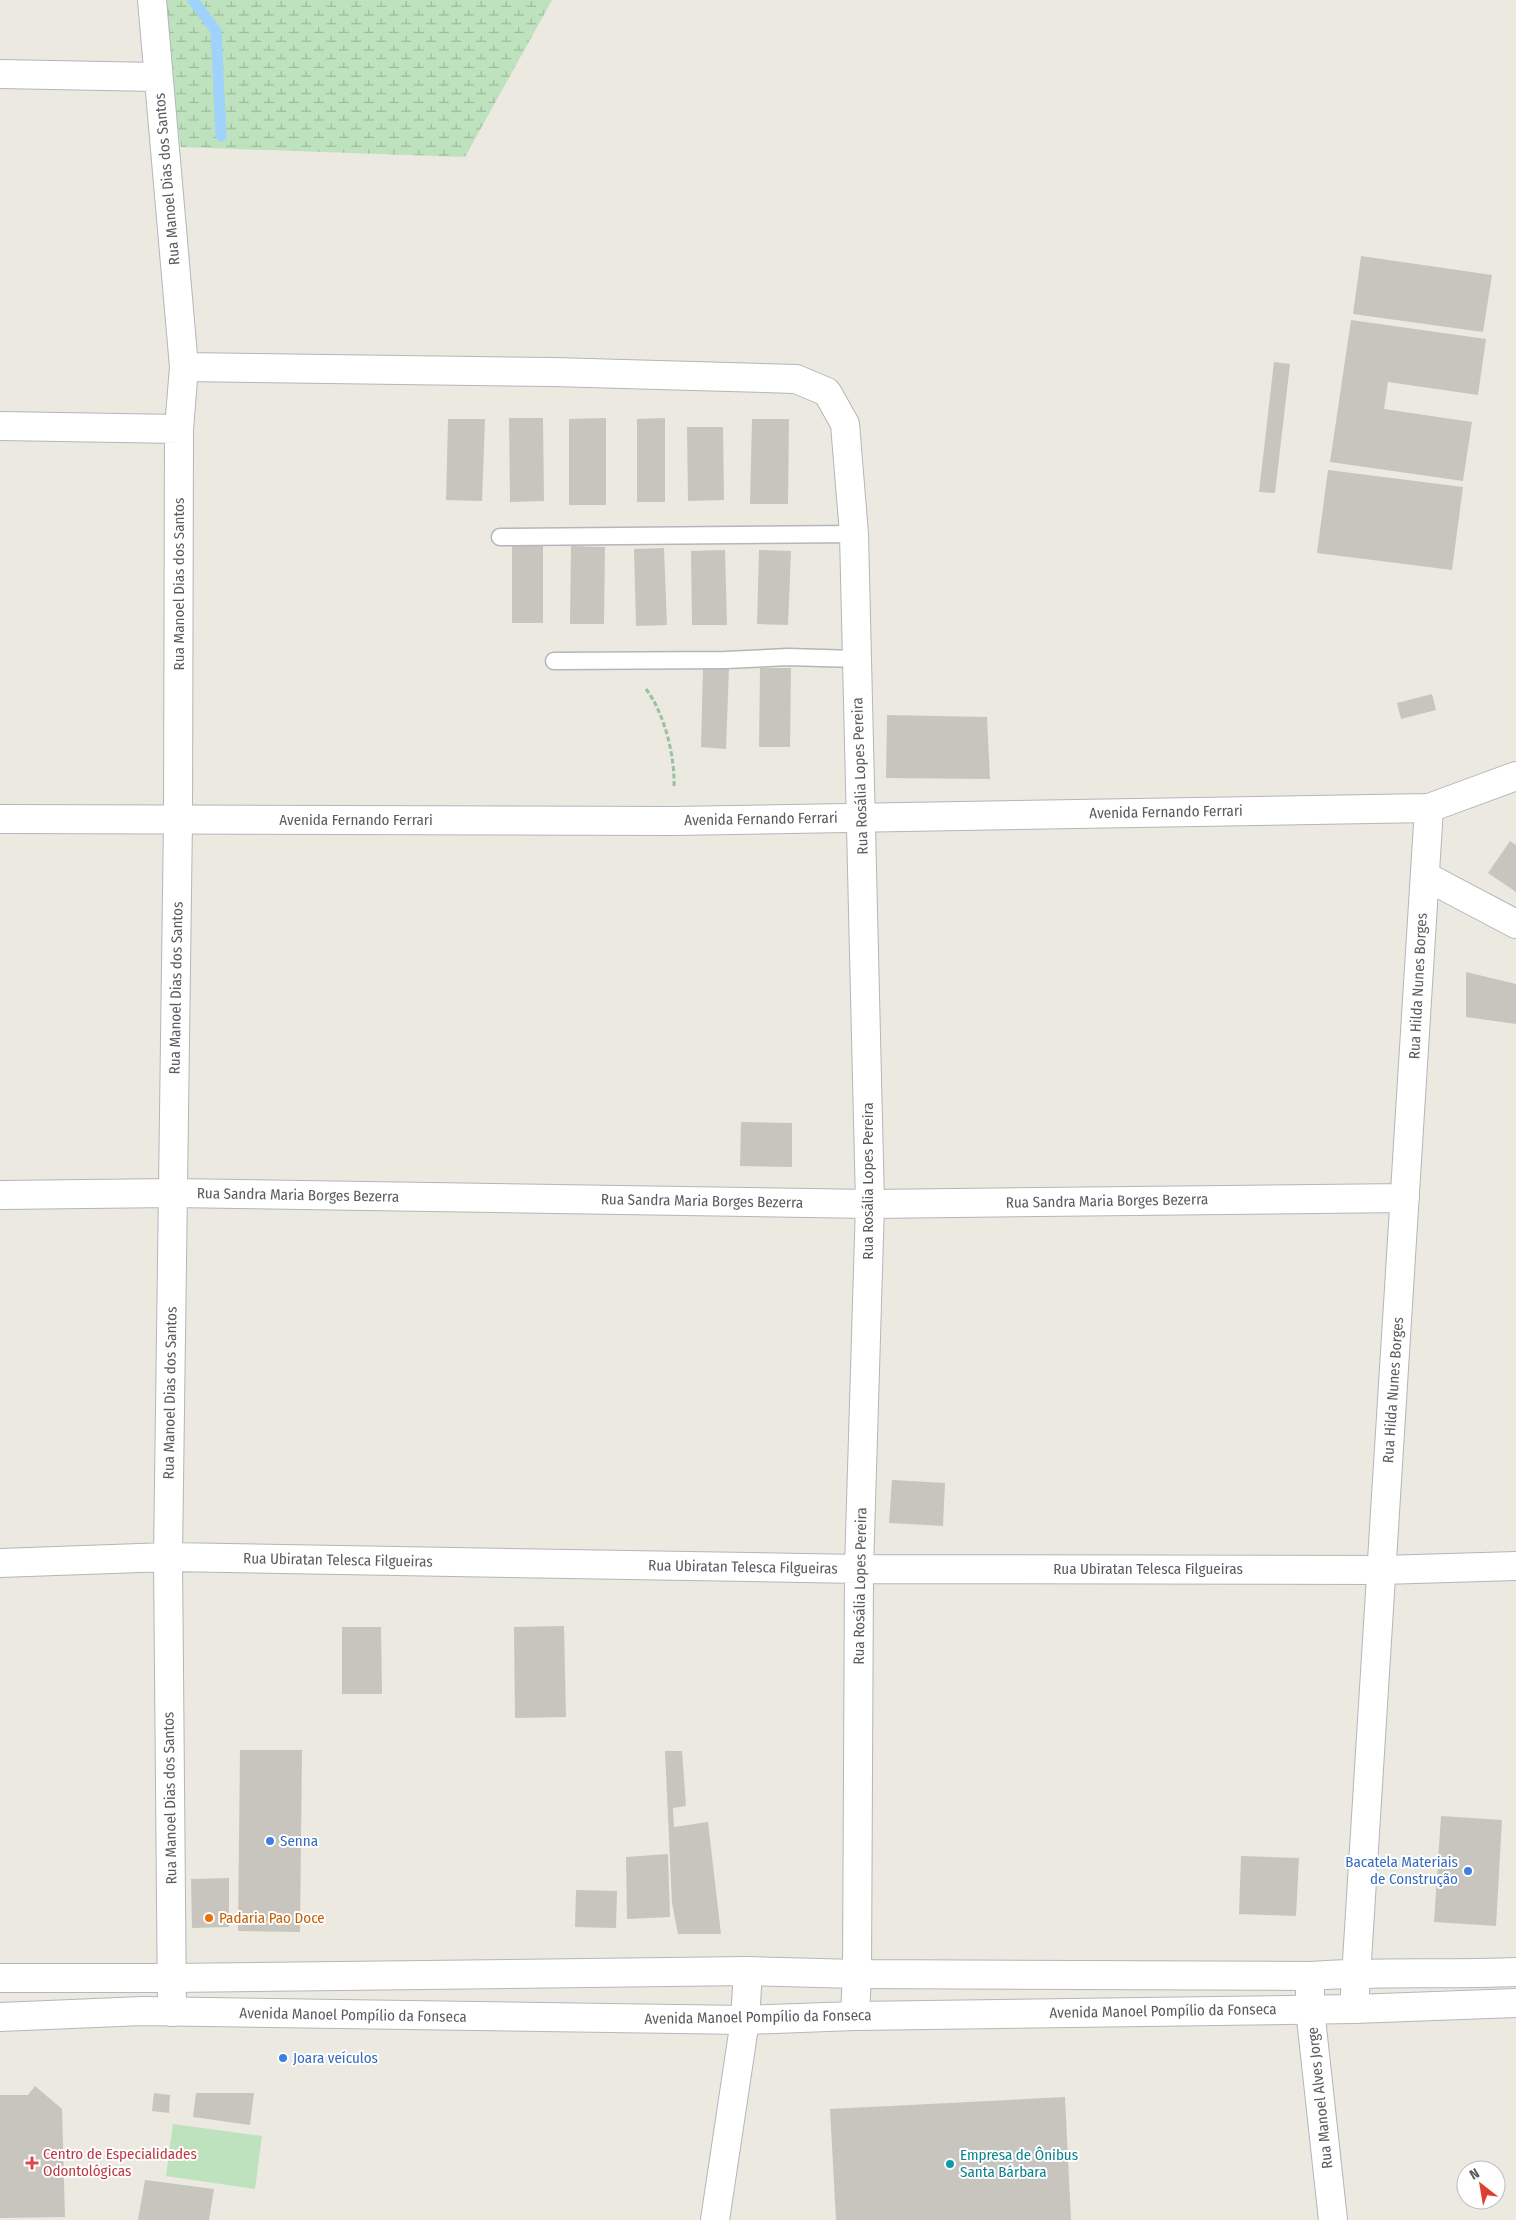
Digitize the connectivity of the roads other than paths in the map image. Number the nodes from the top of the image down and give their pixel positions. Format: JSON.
{"nodes":[{"id":1,"x":152,"y":0,"type":"edge"},
{"id":2,"x":0,"y":74,"type":"edge"},
{"id":3,"x":157,"y":77,"type":"junction"},
{"id":4,"x":184,"y":367,"type":"junction"},
{"id":5,"x":0,"y":426,"type":"edge"},
{"id":6,"x":179,"y":429,"type":"junction"},
{"id":7,"x":854,"y":534,"type":"junction"},
{"id":8,"x":500,"y":537,"type":"dead end"},
{"id":9,"x":856,"y":659,"type":"junction"},
{"id":10,"x":554,"y":661,"type":"dead end"},
{"id":11,"x":1516,"y":776,"type":"edge"},
{"id":12,"x":1429,"y":808,"type":"junction"},
{"id":13,"x":862,"y":818,"type":"junction"},
{"id":14,"x":0,"y":819,"type":"edge"},
{"id":15,"x":178,"y":819,"type":"junction"},
{"id":16,"x":1425,"y":876,"type":"junction"},
{"id":17,"x":1516,"y":924,"type":"edge"},
{"id":18,"x":174,"y":1193,"type":"junction"},
{"id":19,"x":0,"y":1195,"type":"edge"},
{"id":20,"x":1405,"y":1198,"type":"junction"},
{"id":21,"x":870,"y":1204,"type":"junction"},
{"id":22,"x":168,"y":1557,"type":"junction"},
{"id":23,"x":0,"y":1563,"type":"edge"},
{"id":24,"x":1516,"y":1566,"type":"edge"},
{"id":25,"x":859,"y":1569,"type":"junction"},
{"id":26,"x":1382,"y":1570,"type":"junction"},
{"id":27,"x":748,"y":1971,"type":"junction"},
{"id":28,"x":1357,"y":1972,"type":"junction"},
{"id":29,"x":1516,"y":1972,"type":"edge"},
{"id":30,"x":857,"y":1974,"type":"junction"},
{"id":31,"x":1310,"y":1976,"type":"junction"},
{"id":32,"x":0,"y":1978,"type":"edge"},
{"id":33,"x":172,"y":1978,"type":"junction"},
{"id":34,"x":1516,"y":2003,"type":"edge"},
{"id":35,"x":1310,"y":2009,"type":"junction"},
{"id":36,"x":1354,"y":2009,"type":"junction"},
{"id":37,"x":172,"y":2012,"type":"junction"},
{"id":38,"x":854,"y":2016,"type":"junction"},
{"id":39,"x":0,"y":2017,"type":"edge"},
{"id":40,"x":745,"y":2020,"type":"junction"},
{"id":41,"x":715,"y":2220,"type":"edge"},
{"id":42,"x":1333,"y":2220,"type":"edge"}],
"edges":[{"from":1,"to":3,"type":"street","name":"Rua Manoel Dias dos Santos"},
{"from":2,"to":3,"type":"street"},
{"from":3,"to":4,"type":"street","name":"Rua Manoel Dias dos Santos"},
{"from":4,"to":6,"type":"street","name":"Rua Manoel Dias dos Santos"},
{"from":4,"to":7,"type":"street","name":"Rua Rosália Lopes Pereira"},
{"from":5,"to":6,"type":"street"},
{"from":6,"to":15,"type":"street","name":"Rua Manoel Dias dos Santos"},
{"from":7,"to":8,"type":"lane"},
{"from":7,"to":9,"type":"street","name":"Rua Rosália Lopes Pereira"},
{"from":9,"to":10,"type":"lane"},
{"from":9,"to":13,"type":"street","name":"Rua Rosália Lopes Pereira"},
{"from":11,"to":12,"type":"street","name":"Avenida Fernando Ferrari"},
{"from":12,"to":13,"type":"street","name":"Avenida Fernando Ferrari"},
{"from":12,"to":16,"type":"street","name":"Rua Hilda Nunes Borges"},
{"from":13,"to":15,"type":"street","name":"Avenida Fernando Ferrari"},
{"from":13,"to":21,"type":"street","name":"Rua Rosália Lopes Pereira"},
{"from":14,"to":15,"type":"street","name":"Avenida Fernando Ferrari"},
{"from":15,"to":18,"type":"street","name":"Rua Manoel Dias dos Santos"},
{"from":16,"to":17,"type":"street"},
{"from":16,"to":20,"type":"street","name":"Rua Hilda Nunes Borges"},
{"from":18,"to":19,"type":"street","name":"Rua Sandra Maria Borges Bezerra"},
{"from":18,"to":21,"type":"street","name":"Rua Sandra Maria Borges Bezerra"},
{"from":18,"to":22,"type":"street","name":"Rua Manoel Dias dos Santos"},
{"from":20,"to":21,"type":"street","name":"Rua Sandra Maria Borges Bezerra"},
{"from":20,"to":26,"type":"street","name":"Rua Hilda Nunes Borges"},
{"from":21,"to":25,"type":"street","name":"Rua Rosália Lopes Pereira"},
{"from":22,"to":23,"type":"street","name":"Rua Ubiratan Telesca Filgueiras"},
{"from":22,"to":25,"type":"street","name":"Rua Ubiratan Telesca Filgueiras"},
{"from":22,"to":33,"type":"street","name":"Rua Manoel Dias dos Santos"},
{"from":24,"to":26,"type":"street","name":"Rua Ubiratan Telesca Filgueiras"},
{"from":25,"to":26,"type":"street","name":"Rua Ubiratan Telesca Filgueiras"},
{"from":25,"to":30,"type":"street","name":"Rua Rosália Lopes Pereira"},
{"from":26,"to":28,"type":"street","name":"Rua Hilda Nunes Borges"},
{"from":27,"to":30,"type":"street"},
{"from":27,"to":33,"type":"street"},
{"from":27,"to":40,"type":"street"},
{"from":28,"to":29,"type":"street"},
{"from":28,"to":31,"type":"street"},
{"from":28,"to":36,"type":"street","name":"Rua Hilda Nunes Borges"},
{"from":30,"to":31,"type":"street"},
{"from":30,"to":38,"type":"street","name":"Rua Rosália Lopes Pereira"},
{"from":31,"to":35,"type":"street","name":"Rua Manoel Alves Jorge"},
{"from":32,"to":33,"type":"street"},
{"from":33,"to":37,"type":"street","name":"Rua Manoel Dias dos Santos"},
{"from":34,"to":36,"type":"street","name":"Avenida Manoel Pompílio da Fonseca"},
{"from":35,"to":36,"type":"street","name":"Avenida Manoel Pompílio da Fonseca"},
{"from":35,"to":38,"type":"street","name":"Avenida Manoel Pompílio da Fonseca"},
{"from":35,"to":42,"type":"street","name":"Rua Manoel Alves Jorge"},
{"from":37,"to":39,"type":"street","name":"Avenida Manoel Pompílio da Fonseca"},
{"from":37,"to":40,"type":"street","name":"Avenida Manoel Pompílio da Fonseca"},
{"from":38,"to":40,"type":"street","name":"Avenida Manoel Pompílio da Fonseca"},
{"from":40,"to":41,"type":"street"}]}
